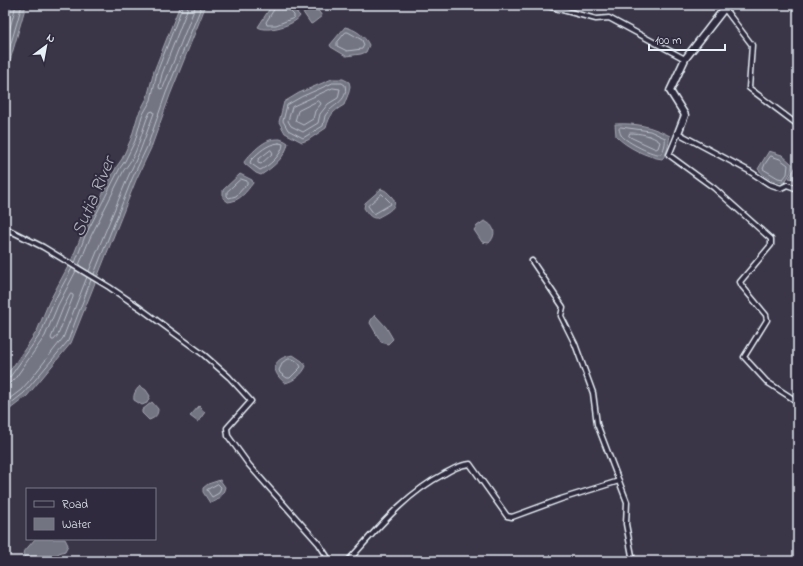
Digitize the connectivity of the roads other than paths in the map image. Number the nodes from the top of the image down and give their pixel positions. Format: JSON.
{"nodes":[{"id":1,"x":544,"y":5,"type":"edge"},
{"id":2,"x":725,"y":7,"type":"edge"},
{"id":3,"x":685,"y":59,"type":"junction"},
{"id":4,"x":798,"y":125,"type":"edge"},
{"id":5,"x":678,"y":133,"type":"junction"},
{"id":6,"x":798,"y":189,"type":"edge"},
{"id":7,"x":5,"y":228,"type":"edge"},
{"id":8,"x":532,"y":261,"type":"dead end"},
{"id":9,"x":798,"y":402,"type":"edge"},
{"id":10,"x":619,"y":481,"type":"junction"},
{"id":11,"x":330,"y":561,"type":"edge"},
{"id":12,"x":348,"y":561,"type":"edge"},
{"id":13,"x":633,"y":561,"type":"edge"}],
"edges":[{"from":1,"to":3,"type":"street"},
{"from":2,"to":3,"type":"street"},
{"from":2,"to":4,"type":"street"},
{"from":3,"to":5,"type":"street"},
{"from":5,"to":6,"type":"street"},
{"from":5,"to":9,"type":"street"},
{"from":7,"to":11,"type":"street"},
{"from":8,"to":10,"type":"street"},
{"from":10,"to":12,"type":"street"},
{"from":10,"to":13,"type":"street"}]}
